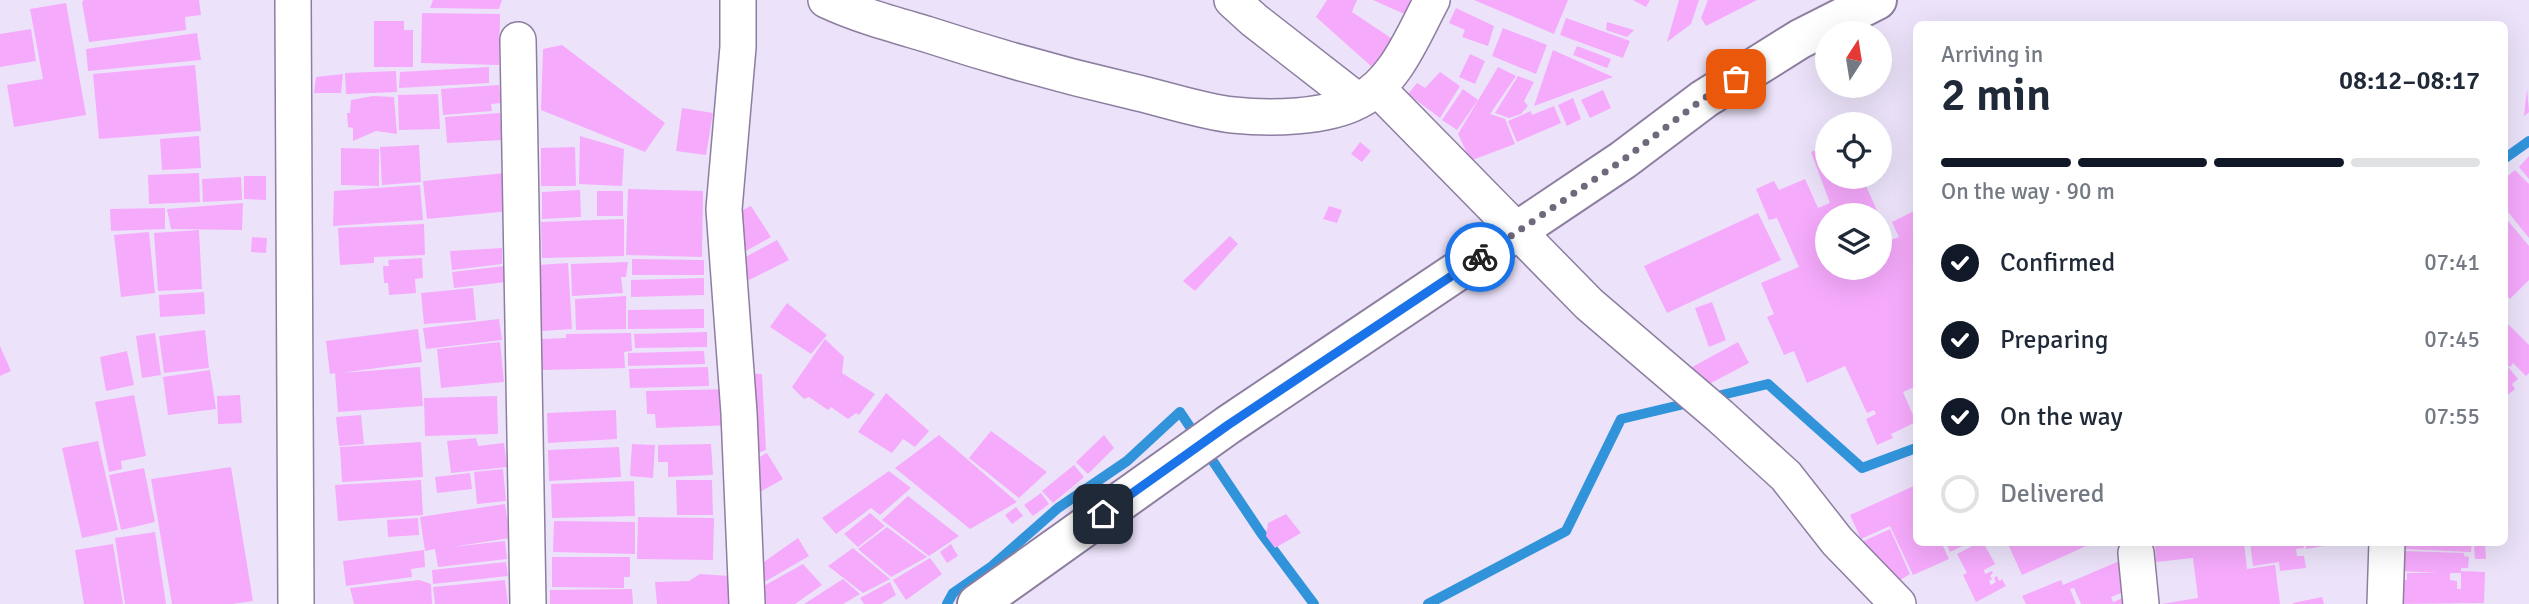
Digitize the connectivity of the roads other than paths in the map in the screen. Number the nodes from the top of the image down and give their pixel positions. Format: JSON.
{"nodes":[{"id":1,"x":293,"y":0,"type":"edge"},
{"id":2,"x":738,"y":0,"type":"edge"},
{"id":3,"x":825,"y":0,"type":"edge"},
{"id":4,"x":1232,"y":0,"type":"edge"},
{"id":5,"x":1432,"y":0,"type":"edge"},
{"id":6,"x":1877,"y":0,"type":"edge"},
{"id":7,"x":518,"y":40,"type":"dead end"},
{"id":8,"x":1368,"y":95,"type":"junction"},
{"id":9,"x":1516,"y":232,"type":"junction"},
{"id":10,"x":2387,"y":546,"type":"edge"},
{"id":11,"x":2136,"y":553,"type":"dead end"},
{"id":12,"x":296,"y":604,"type":"edge"},
{"id":13,"x":528,"y":604,"type":"edge"},
{"id":14,"x":747,"y":604,"type":"edge"},
{"id":15,"x":976,"y":604,"type":"edge"},
{"id":16,"x":1898,"y":604,"type":"edge"},
{"id":17,"x":2141,"y":604,"type":"edge"},
{"id":18,"x":2385,"y":604,"type":"edge"}],
"edges":[{"from":1,"to":12,"type":"street"},
{"from":2,"to":14,"type":"street"},
{"from":3,"to":8,"type":"street"},
{"from":4,"to":8,"type":"street"},
{"from":5,"to":8,"type":"street"},
{"from":6,"to":9,"type":"main road"},
{"from":7,"to":13,"type":"street"},
{"from":8,"to":9,"type":"street"},
{"from":9,"to":15,"type":"main road"},
{"from":9,"to":16,"type":"street"},
{"from":10,"to":18,"type":"street"},
{"from":11,"to":17,"type":"street"}]}
